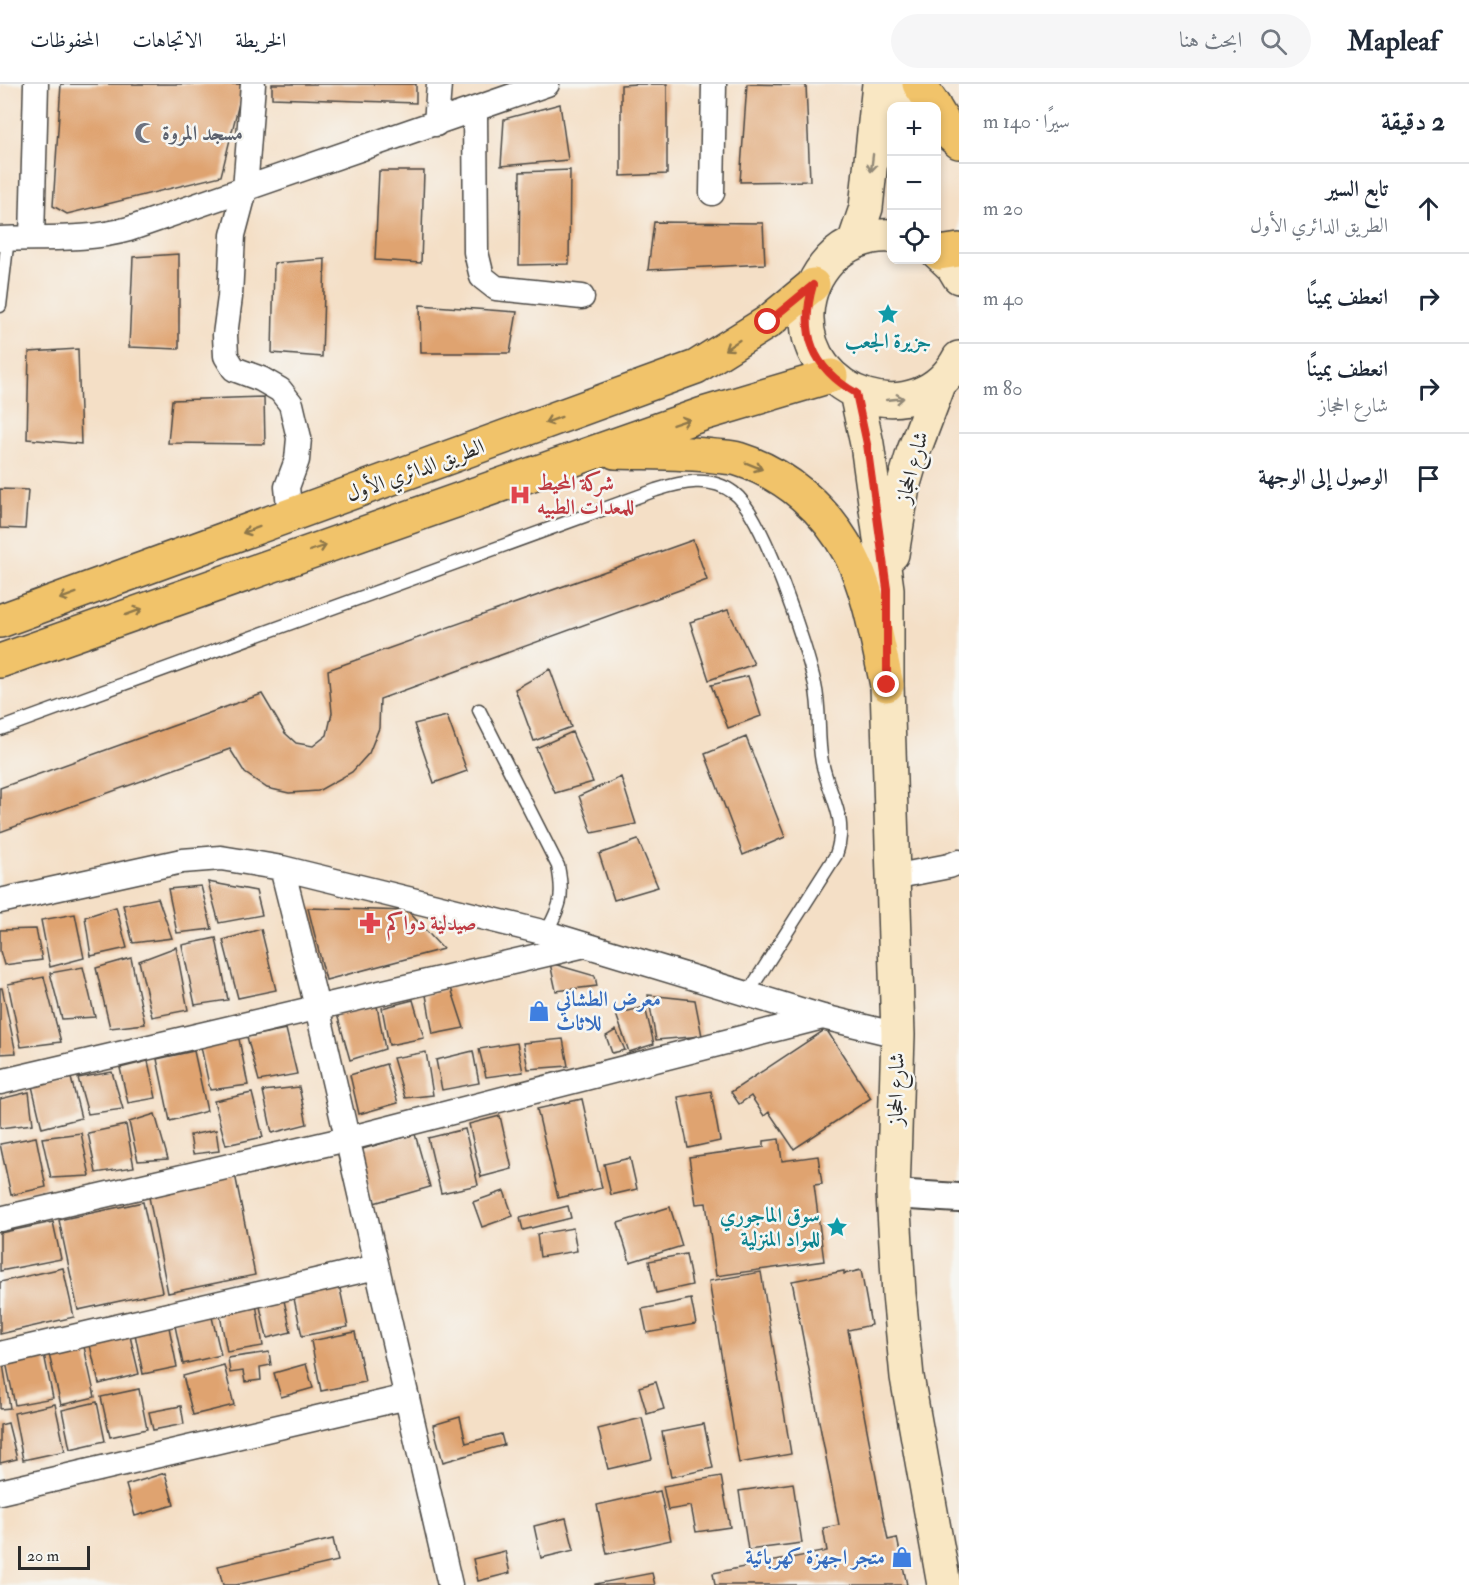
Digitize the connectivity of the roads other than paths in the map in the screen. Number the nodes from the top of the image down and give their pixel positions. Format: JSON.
{"nodes":[{"id":1,"x":36,"y":84,"type":"edge"},
{"id":2,"x":253,"y":84,"type":"edge"},
{"id":3,"x":439,"y":84,"type":"edge"},
{"id":4,"x":547,"y":84,"type":"edge"},
{"id":5,"x":714,"y":84,"type":"edge"},
{"id":6,"x":879,"y":84,"type":"edge"},
{"id":7,"x":905,"y":84,"type":"edge"},
{"id":8,"x":919,"y":84,"type":"edge"},
{"id":9,"x":904,"y":102,"type":"edge"},
{"id":10,"x":931,"y":102,"type":"edge"},
{"id":11,"x":475,"y":110,"type":"junction"},
{"id":12,"x":941,"y":118,"type":"edge"},
{"id":13,"x":436,"y":124,"type":"junction"},
{"id":14,"x":959,"y":142,"type":"edge"},
{"id":15,"x":246,"y":190,"type":"junction"},
{"id":16,"x":712,"y":193,"type":"dead end"},
{"id":17,"x":887,"y":236,"type":"edge"},
{"id":18,"x":13,"y":238,"type":"edge"},
{"id":19,"x":854,"y":243,"type":"junction"},
{"id":20,"x":945,"y":251,"type":"edge"},
{"id":21,"x":959,"y":277,"type":"edge"},
{"id":22,"x":813,"y":285,"type":"junction"},
{"id":23,"x":582,"y":297,"type":"dead end"},
{"id":24,"x":0,"y":306,"type":"edge"},
{"id":25,"x":949,"y":370,"type":"edge"},
{"id":26,"x":843,"y":385,"type":"junction"},
{"id":27,"x":592,"y":452,"type":"junction"},
{"id":28,"x":290,"y":516,"type":"junction"},
{"id":29,"x":887,"y":589,"type":"junction"},
{"id":30,"x":0,"y":621,"type":"edge"},
{"id":31,"x":0,"y":661,"type":"edge"},
{"id":32,"x":887,"y":685,"type":"junction"},
{"id":33,"x":480,"y":710,"type":"dead end"},
{"id":34,"x":0,"y":729,"type":"edge"},
{"id":35,"x":959,"y":862,"type":"edge"},
{"id":36,"x":282,"y":868,"type":"junction"},
{"id":37,"x":893,"y":877,"type":"junction"},
{"id":38,"x":0,"y":901,"type":"edge"},
{"id":39,"x":546,"y":933,"type":"junction"},
{"id":40,"x":586,"y":944,"type":"junction"},
{"id":41,"x":748,"y":993,"type":"junction"},
{"id":42,"x":317,"y":1008,"type":"junction"},
{"id":43,"x":823,"y":1017,"type":"junction"},
{"id":44,"x":897,"y":1035,"type":"junction"},
{"id":45,"x":0,"y":1082,"type":"edge"},
{"id":46,"x":347,"y":1139,"type":"junction"},
{"id":47,"x":894,"y":1194,"type":"junction"},
{"id":48,"x":959,"y":1198,"type":"edge"},
{"id":49,"x":0,"y":1219,"type":"edge"},
{"id":50,"x":376,"y":1267,"type":"junction"},
{"id":51,"x":0,"y":1354,"type":"edge"},
{"id":52,"x":407,"y":1397,"type":"junction"},
{"id":53,"x":0,"y":1491,"type":"edge"},
{"id":54,"x":450,"y":1585,"type":"edge"},
{"id":55,"x":944,"y":1585,"type":"edge"}],
"edges":[{"from":1,"to":18,"type":"street"},
{"from":2,"to":15,"type":"street"},
{"from":3,"to":13,"type":"street"},
{"from":4,"to":11,"type":"street"},
{"from":5,"to":16,"type":"street"},
{"from":6,"to":19,"type":"main road","one_way":true},
{"from":7,"to":9,"type":"main road"},
{"from":8,"to":10,"type":"main road"},
{"from":11,"to":13,"type":"street"},
{"from":11,"to":23,"type":"street"},
{"from":12,"to":14,"type":"main road"},
{"from":13,"to":15,"type":"street"},
{"from":15,"to":18,"type":"street"},
{"from":15,"to":28,"type":"street"},
{"from":17,"to":19,"type":"main road"},
{"from":18,"to":24,"type":"lane"},
{"from":19,"to":22,"type":"main road"},
{"from":20,"to":21,"type":"main road"},
{"from":22,"to":26,"type":"main road"},
{"from":22,"to":28,"type":"main road","name":"الطريق الدائري الأول","one_way":true},
{"from":26,"to":25,"type":"main road","one_way":true},
{"from":25,"to":29,"type":"main road","name":"شارع الحجاز"},
{"from":27,"to":26,"type":"main road","name":"الطريق الدائري الأول","one_way":true},
{"from":26,"to":29,"type":"main road","name":"شارع الحجاز"},
{"from":31,"to":27,"type":"main road","name":"الطريق الدائري الأول","one_way":true},
{"from":27,"to":32,"type":"main road","one_way":true},
{"from":28,"to":30,"type":"main road","name":"الطريق الدائري الأول","one_way":true},
{"from":29,"to":32,"type":"main road","name":"شارع الحجاز"},
{"from":32,"to":37,"type":"main road","name":"شارع الحجاز"},
{"from":33,"to":39,"type":"lane"},
{"from":34,"to":41,"type":"lane"},
{"from":35,"to":37,"type":"street"},
{"from":36,"to":38,"type":"street"},
{"from":36,"to":39,"type":"street"},
{"from":36,"to":42,"type":"street"},
{"from":37,"to":44,"type":"main road","name":"شارع الحجاز"},
{"from":39,"to":40,"type":"street"},
{"from":40,"to":41,"type":"street"},
{"from":40,"to":42,"type":"street"},
{"from":41,"to":43,"type":"street"},
{"from":42,"to":45,"type":"street"},
{"from":42,"to":46,"type":"street"},
{"from":43,"to":44,"type":"street"},
{"from":43,"to":46,"type":"street"},
{"from":44,"to":47,"type":"main road","name":"شارع الحجاز"},
{"from":46,"to":49,"type":"street"},
{"from":46,"to":50,"type":"street"},
{"from":47,"to":48,"type":"street"},
{"from":47,"to":55,"type":"main road","name":"شارع الحجاز"},
{"from":50,"to":51,"type":"street"},
{"from":50,"to":52,"type":"street"},
{"from":52,"to":53,"type":"street"},
{"from":52,"to":54,"type":"street"}]}
